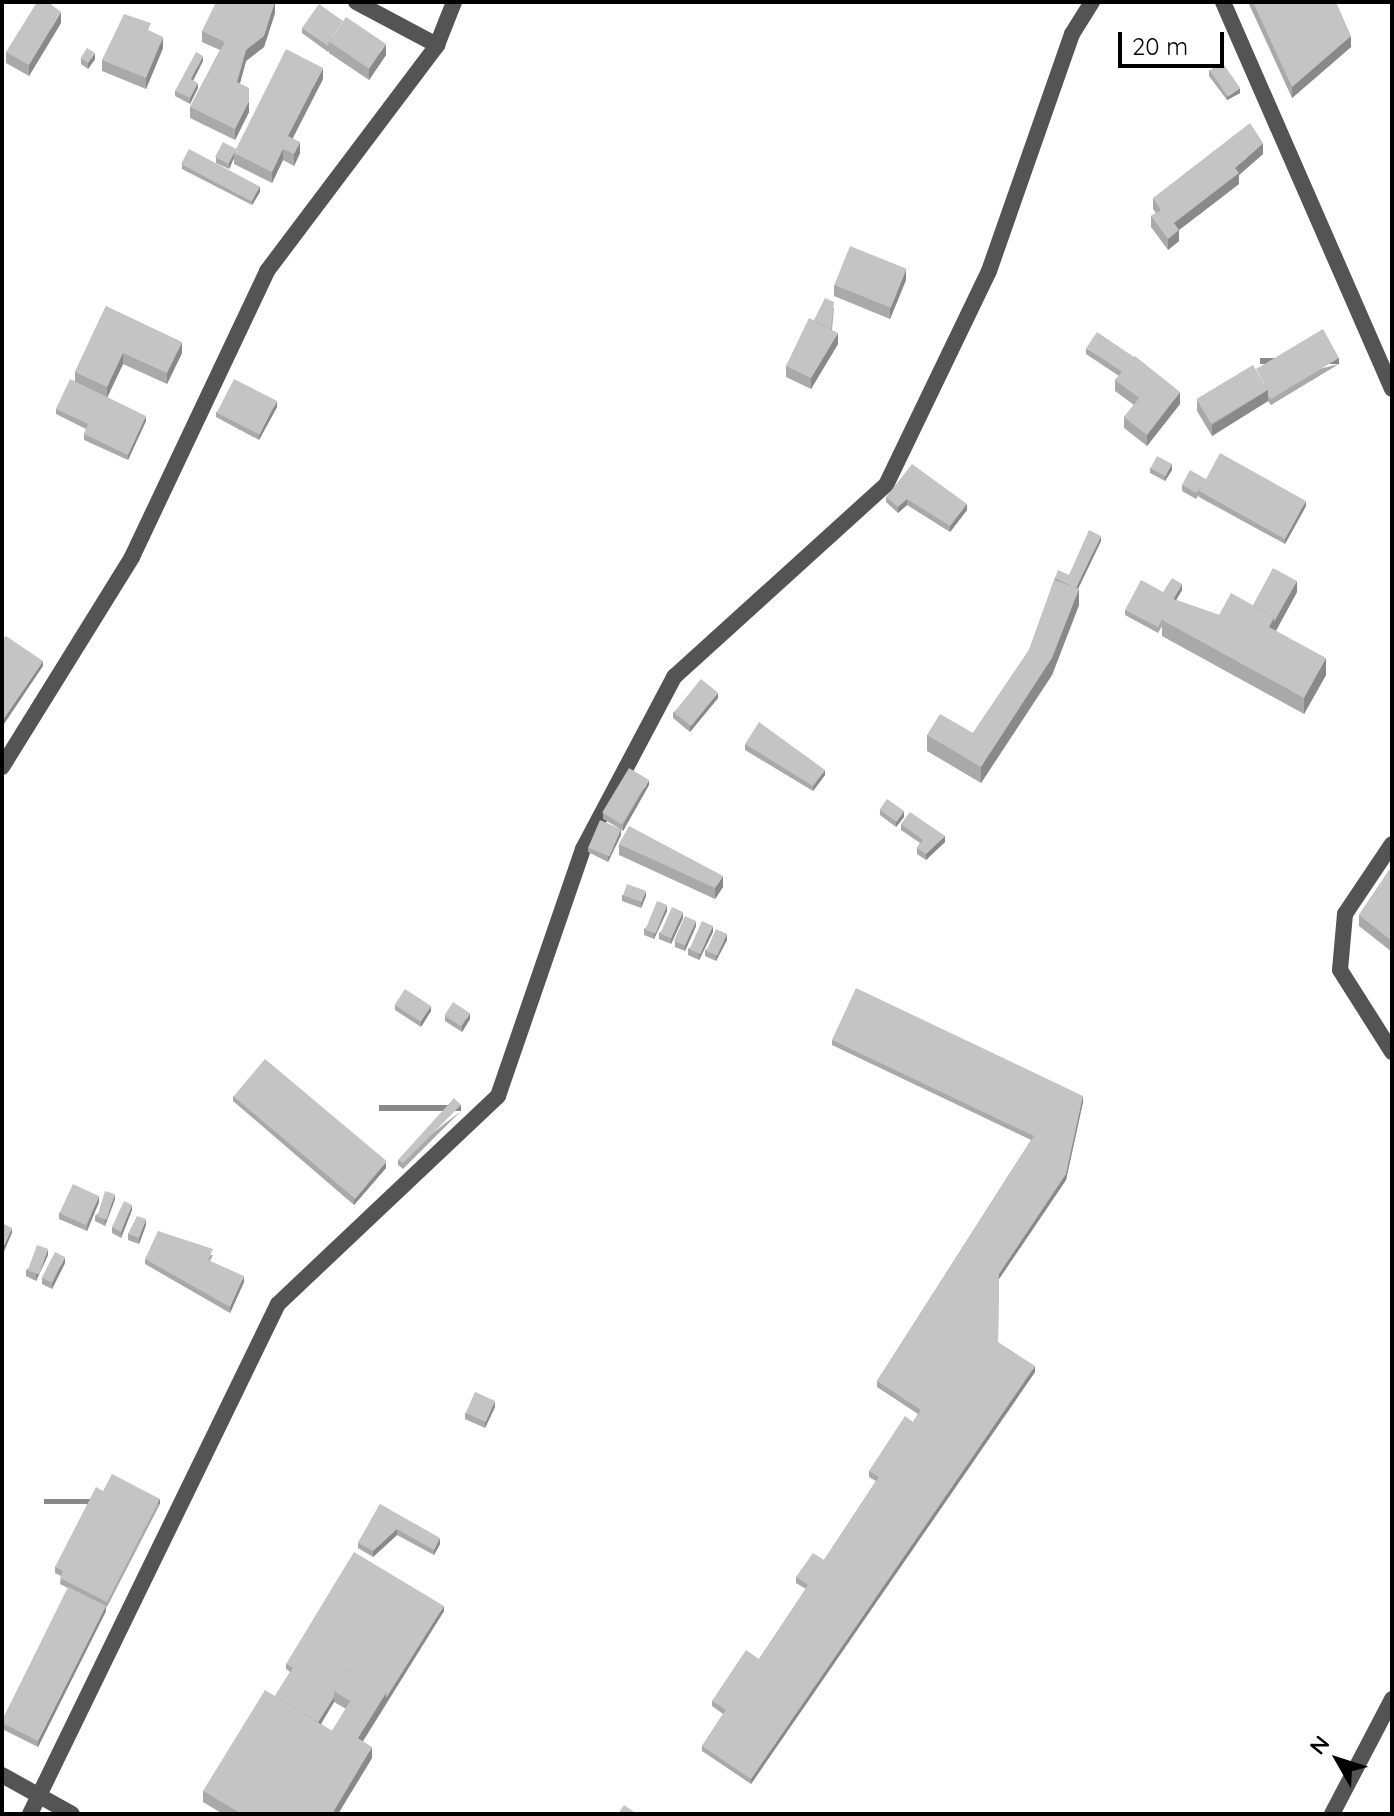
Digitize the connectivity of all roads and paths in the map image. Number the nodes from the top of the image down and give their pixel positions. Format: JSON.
{"nodes":[{"id":1,"x":356,"y":2,"type":"edge"},
{"id":2,"x":454,"y":2,"type":"edge"},
{"id":3,"x":1092,"y":2,"type":"edge"},
{"id":4,"x":1223,"y":2,"type":"edge"},
{"id":5,"x":437,"y":45,"type":"junction"},
{"id":6,"x":1392,"y":389,"type":"edge"},
{"id":7,"x":2,"y":767,"type":"edge"},
{"id":8,"x":1392,"y":844,"type":"edge"},
{"id":9,"x":1392,"y":1052,"type":"edge"},
{"id":10,"x":1392,"y":1699,"type":"edge"},
{"id":11,"x":2,"y":1775,"type":"edge"},
{"id":12,"x":40,"y":1796,"type":"junction"},
{"id":13,"x":30,"y":1814,"type":"edge"},
{"id":14,"x":72,"y":1814,"type":"edge"},
{"id":15,"x":1332,"y":1814,"type":"edge"}],
"edges":[{"from":1,"to":5,"type":"street"},
{"from":2,"to":5,"type":"street"},
{"from":3,"to":12,"type":"street"},
{"from":4,"to":6,"type":"street"},
{"from":5,"to":7,"type":"street"},
{"from":8,"to":9,"type":"street"},
{"from":10,"to":15,"type":"street"},
{"from":11,"to":12,"type":"street"},
{"from":12,"to":13,"type":"street"},
{"from":12,"to":14,"type":"street"}]}
